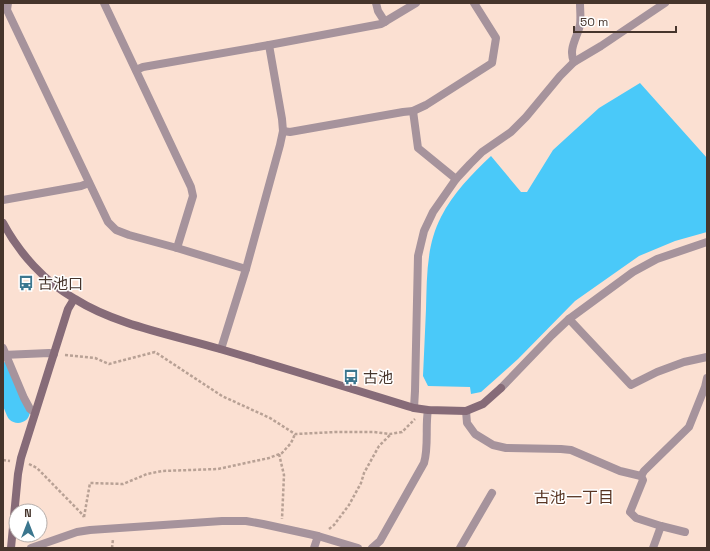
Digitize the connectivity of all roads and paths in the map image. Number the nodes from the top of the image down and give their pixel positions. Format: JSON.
{"nodes":[{"id":1,"x":8,"y":3,"type":"edge"},
{"id":2,"x":104,"y":3,"type":"edge"},
{"id":3,"x":376,"y":3,"type":"edge"},
{"id":4,"x":416,"y":3,"type":"edge"},
{"id":5,"x":474,"y":3,"type":"edge"},
{"id":6,"x":580,"y":3,"type":"edge"},
{"id":7,"x":665,"y":3,"type":"edge"},
{"id":8,"x":385,"y":22,"type":"junction"},
{"id":9,"x":269,"y":45,"type":"junction"},
{"id":10,"x":574,"y":62,"type":"junction"},
{"id":11,"x":136,"y":70,"type":"junction"},
{"id":12,"x":413,"y":111,"type":"junction"},
{"id":13,"x":283,"y":132,"type":"junction"},
{"id":14,"x":456,"y":179,"type":"junction"},
{"id":15,"x":89,"y":183,"type":"junction"},
{"id":16,"x":3,"y":200,"type":"edge"},
{"id":17,"x":3,"y":224,"type":"edge"},
{"id":18,"x":707,"y":242,"type":"edge"},
{"id":19,"x":177,"y":248,"type":"junction"},
{"id":20,"x":246,"y":269,"type":"junction"},
{"id":21,"x":74,"y":299,"type":"junction"},
{"id":22,"x":569,"y":319,"type":"junction"},
{"id":23,"x":221,"y":349,"type":"junction"},
{"id":24,"x":4,"y":352,"type":"edge"},
{"id":25,"x":54,"y":354,"type":"junction"},
{"id":26,"x":707,"y":357,"type":"edge"},
{"id":27,"x":707,"y":378,"type":"edge"},
{"id":28,"x":414,"y":408,"type":"junction"},
{"id":29,"x":428,"y":410,"type":"junction"},
{"id":30,"x":466,"y":411,"type":"junction"},
{"id":31,"x":35,"y":413,"type":"junction"},
{"id":32,"x":295,"y":434,"type":"junction"},
{"id":33,"x":390,"y":434,"type":"junction"},
{"id":34,"x":279,"y":454,"type":"junction"},
{"id":35,"x":3,"y":460,"type":"edge"},
{"id":36,"x":20,"y":462,"type":"junction"},
{"id":37,"x":641,"y":476,"type":"junction"},
{"id":38,"x":492,"y":493,"type":"dead end"},
{"id":39,"x":84,"y":517,"type":"junction"},
{"id":40,"x":661,"y":526,"type":"junction"},
{"id":41,"x":281,"y":528,"type":"junction"},
{"id":42,"x":82,"y":531,"type":"junction"},
{"id":43,"x":685,"y":532,"type":"dead end"},
{"id":44,"x":318,"y":536,"type":"junction"},
{"id":45,"x":11,"y":548,"type":"edge"},
{"id":46,"x":31,"y":548,"type":"edge"},
{"id":47,"x":314,"y":548,"type":"edge"},
{"id":48,"x":358,"y":548,"type":"edge"},
{"id":49,"x":372,"y":548,"type":"edge"},
{"id":50,"x":460,"y":548,"type":"edge"},
{"id":51,"x":653,"y":548,"type":"edge"}],
"edges":[{"from":1,"to":15,"type":"street"},
{"from":2,"to":11,"type":"street"},
{"from":3,"to":8,"type":"street"},
{"from":4,"to":8,"type":"street"},
{"from":5,"to":12,"type":"street"},
{"from":6,"to":10,"type":"street"},
{"from":7,"to":10,"type":"street"},
{"from":8,"to":9,"type":"street"},
{"from":9,"to":11,"type":"street"},
{"from":9,"to":13,"type":"street"},
{"from":10,"to":14,"type":"street"},
{"from":11,"to":19,"type":"street"},
{"from":12,"to":13,"type":"street"},
{"from":12,"to":14,"type":"street"},
{"from":13,"to":20,"type":"street"},
{"from":14,"to":28,"type":"street"},
{"from":15,"to":16,"type":"street"},
{"from":15,"to":19,"type":"street"},
{"from":17,"to":21,"type":"street"},
{"from":18,"to":22,"type":"street"},
{"from":19,"to":20,"type":"street"},
{"from":20,"to":23,"type":"street"},
{"from":21,"to":23,"type":"street"},
{"from":21,"to":25,"type":"street"},
{"from":22,"to":26,"type":"street"},
{"from":22,"to":30,"type":"street"},
{"from":23,"to":28,"type":"street"},
{"from":24,"to":25,"type":"street"},
{"from":24,"to":31,"type":"street"},
{"from":25,"to":31,"type":"street"},
{"from":25,"to":32,"type":"path"},
{"from":27,"to":37,"type":"street"},
{"from":28,"to":29,"type":"street"},
{"from":28,"to":33,"type":"path"},
{"from":29,"to":30,"type":"street"},
{"from":29,"to":49,"type":"street"},
{"from":30,"to":37,"type":"street"},
{"from":31,"to":36,"type":"street"},
{"from":32,"to":33,"type":"path"},
{"from":32,"to":34,"type":"path"},
{"from":33,"to":44,"type":"path"},
{"from":34,"to":39,"type":"path"},
{"from":34,"to":41,"type":"path"},
{"from":35,"to":36,"type":"path"},
{"from":36,"to":39,"type":"path"},
{"from":36,"to":45,"type":"street"},
{"from":37,"to":40,"type":"street"},
{"from":38,"to":50,"type":"street"},
{"from":39,"to":42,"type":"path"},
{"from":40,"to":43,"type":"street"},
{"from":40,"to":51,"type":"street"},
{"from":41,"to":42,"type":"street"},
{"from":41,"to":44,"type":"street"},
{"from":42,"to":46,"type":"street"},
{"from":44,"to":47,"type":"street"},
{"from":44,"to":48,"type":"street"}]}
